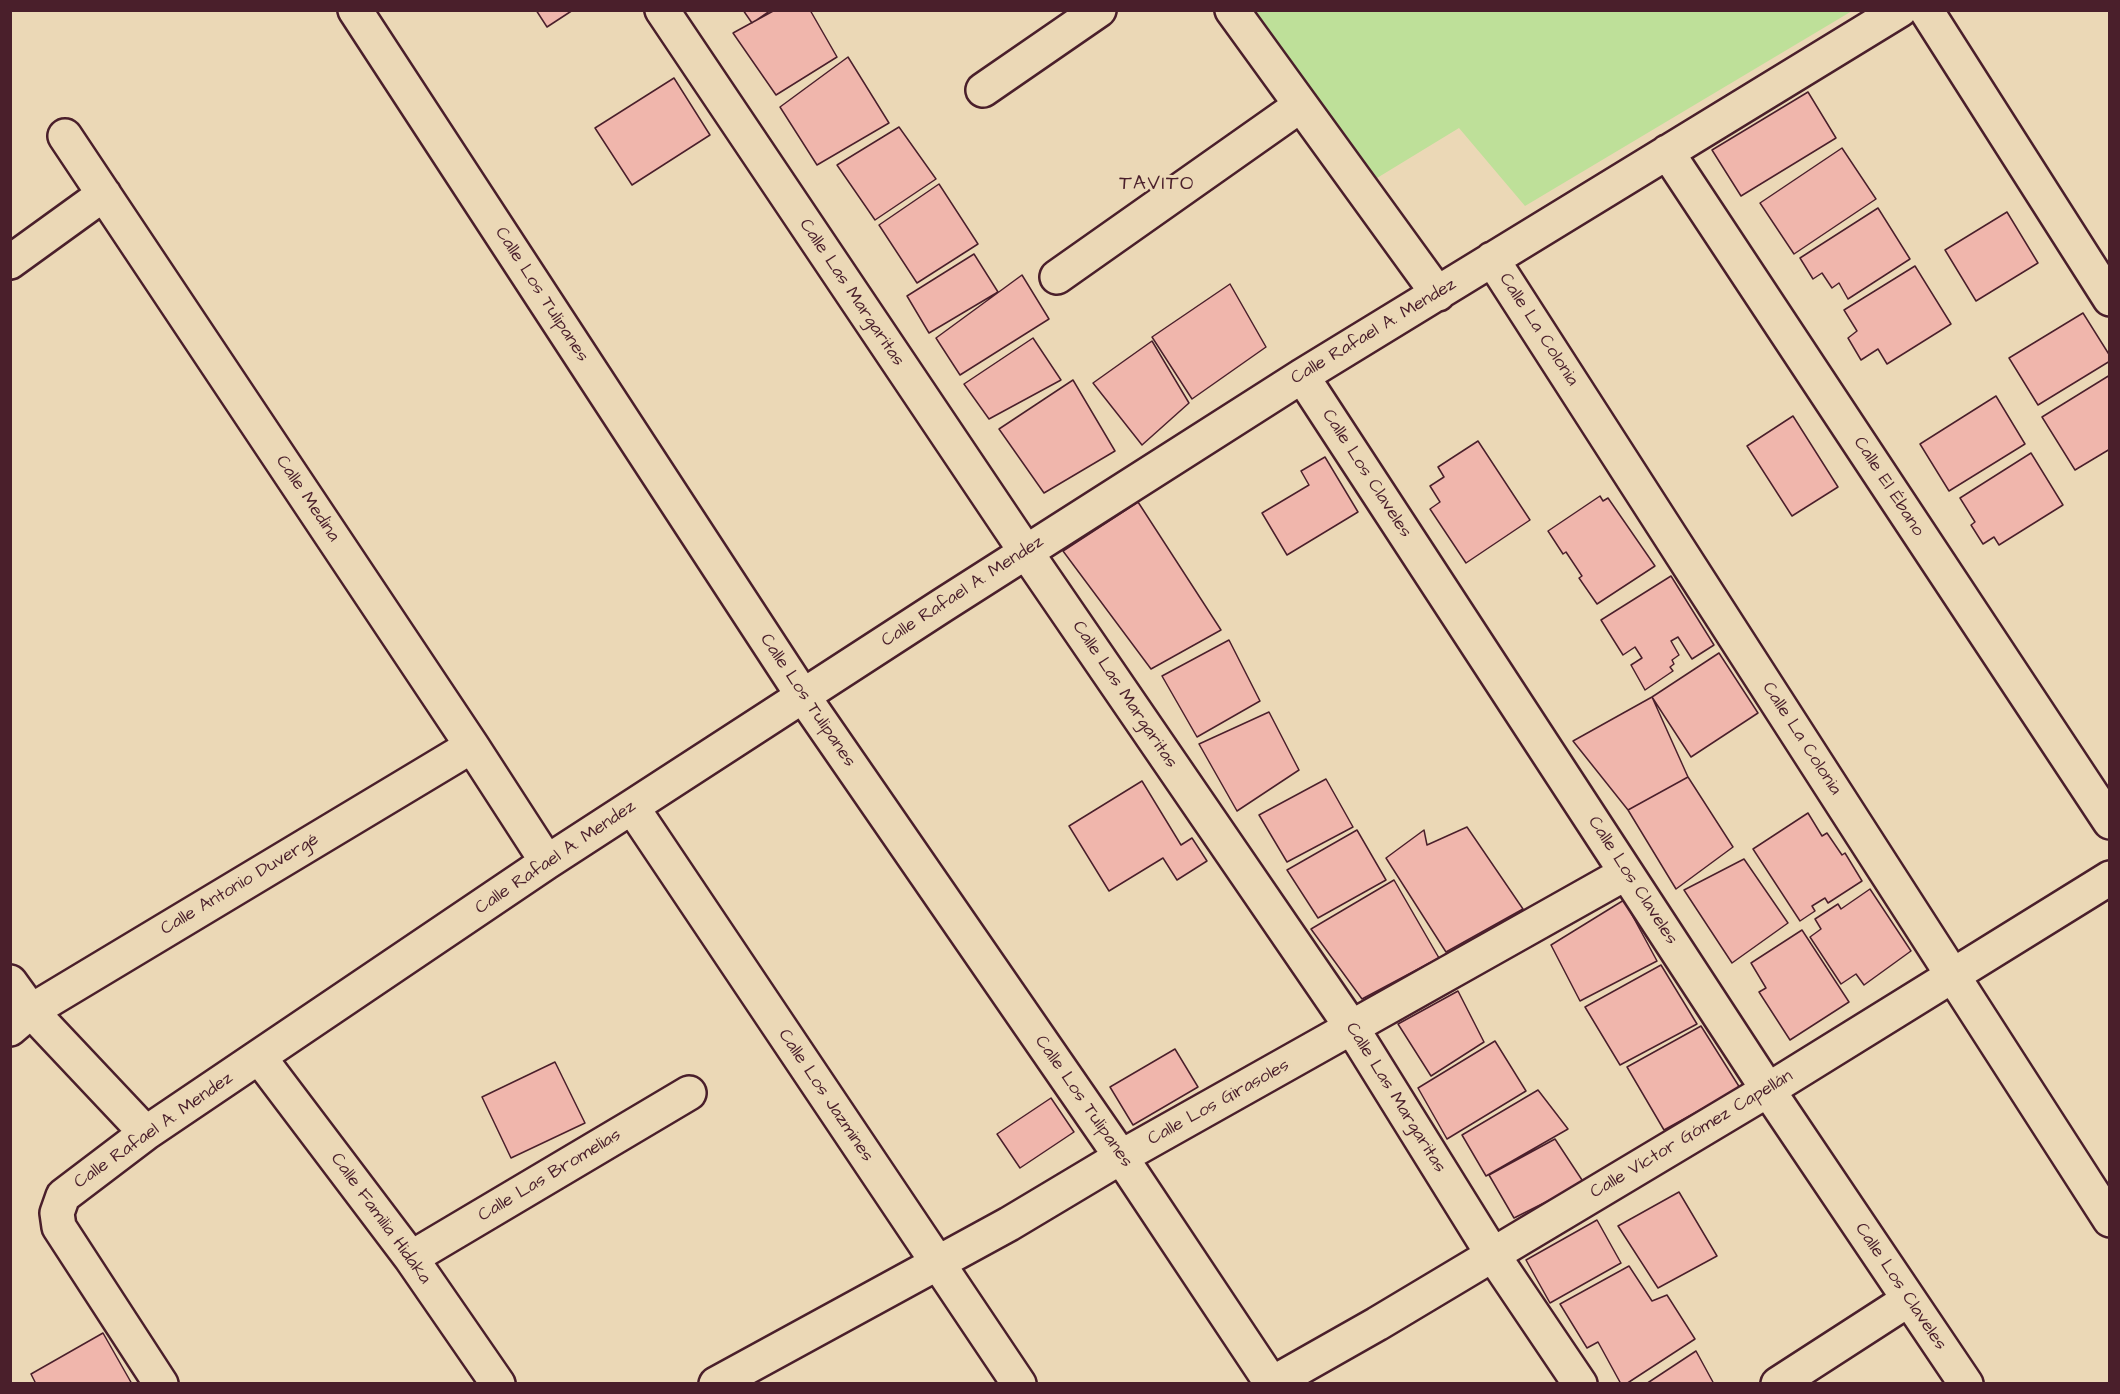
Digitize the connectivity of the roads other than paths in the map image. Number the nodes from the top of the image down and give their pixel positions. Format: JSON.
{"nodes":[{"id":1,"x":355,"y":10,"type":"edge"},
{"id":2,"x":662,"y":10,"type":"edge"},
{"id":3,"x":1099,"y":10,"type":"edge"},
{"id":4,"x":1232,"y":10,"type":"edge"},
{"id":5,"x":1899,"y":10,"type":"edge"},
{"id":6,"x":1926,"y":10,"type":"edge"},
{"id":7,"x":983,"y":90,"type":"dead end"},
{"id":8,"x":1301,"y":105,"type":"junction"},
{"id":9,"x":65,"y":136,"type":"dead end"},
{"id":10,"x":1667,"y":152,"type":"junction"},
{"id":11,"x":104,"y":194,"type":"junction"},
{"id":12,"x":1492,"y":259,"type":"junction"},
{"id":13,"x":10,"y":262,"type":"edge"},
{"id":14,"x":1057,"y":277,"type":"dead end"},
{"id":15,"x":1438,"y":294,"type":"junction"},
{"id":16,"x":2109,"y":299,"type":"edge"},
{"id":17,"x":1302,"y":376,"type":"junction"},
{"id":18,"x":1026,"y":552,"type":"junction"},
{"id":19,"x":803,"y":696,"type":"junction"},
{"id":20,"x":472,"y":746,"type":"junction"},
{"id":21,"x":632,"y":807,"type":"junction"},
{"id":22,"x":2109,"y":822,"type":"edge"},
{"id":23,"x":548,"y":862,"type":"junction"},
{"id":24,"x":1626,"y":873,"type":"junction"},
{"id":25,"x":2109,"y":878,"type":"edge"},
{"id":26,"x":1954,"y":976,"type":"junction"},
{"id":27,"x":10,"y":982,"type":"edge"},
{"id":28,"x":21,"y":1020,"type":"edge"},
{"id":29,"x":1352,"y":1028,"type":"junction"},
{"id":30,"x":259,"y":1057,"type":"junction"},
{"id":31,"x":1768,"y":1090,"type":"junction"},
{"id":32,"x":689,"y":1093,"type":"dead end"},
{"id":33,"x":146,"y":1133,"type":"junction"},
{"id":34,"x":1122,"y":1157,"type":"junction"},
{"id":35,"x":2109,"y":1220,"type":"edge"},
{"id":36,"x":1493,"y":1255,"type":"junction"},
{"id":37,"x":411,"y":1258,"type":"junction"},
{"id":38,"x":937,"y":1263,"type":"junction"},
{"id":39,"x":1908,"y":1300,"type":"junction"},
{"id":40,"x":162,"y":1383,"type":"edge"},
{"id":41,"x":498,"y":1383,"type":"edge"},
{"id":42,"x":716,"y":1383,"type":"edge"},
{"id":43,"x":1019,"y":1383,"type":"edge"},
{"id":44,"x":1272,"y":1383,"type":"edge"},
{"id":45,"x":1580,"y":1383,"type":"edge"},
{"id":46,"x":1778,"y":1383,"type":"edge"},
{"id":47,"x":1966,"y":1383,"type":"edge"}],
"edges":[{"from":1,"to":19,"type":"street","name":"Calle Los Tulipanes"},
{"from":2,"to":18,"type":"street","name":"Calle Las Margaritas"},
{"from":3,"to":7,"type":"street"},
{"from":4,"to":8,"type":"street"},
{"from":5,"to":10,"type":"street","name":"Calle Rafael A. Mendez"},
{"from":6,"to":16,"type":"street"},
{"from":8,"to":14,"type":"street"},
{"from":8,"to":15,"type":"street"},
{"from":9,"to":11,"type":"street","name":"Calle Medina"},
{"from":10,"to":12,"type":"street","name":"Calle Rafael A. Mendez"},
{"from":10,"to":22,"type":"street","name":"Calle El Ébano"},
{"from":11,"to":13,"type":"street"},
{"from":11,"to":20,"type":"street","name":"Calle Medina"},
{"from":12,"to":15,"type":"street","name":"Calle Rafael A. Mendez"},
{"from":12,"to":26,"type":"street","name":"Calle La Colonia"},
{"from":15,"to":17,"type":"street","name":"Calle Rafael A. Mendez"},
{"from":17,"to":18,"type":"street","name":"Calle Rafael A. Mendez"},
{"from":17,"to":24,"type":"street","name":"Calle Los Claveles"},
{"from":18,"to":19,"type":"street","name":"Calle Rafael A. Mendez"},
{"from":18,"to":29,"type":"street","name":"Calle Las Margaritas"},
{"from":19,"to":21,"type":"street","name":"Calle Rafael A. Mendez"},
{"from":19,"to":34,"type":"street","name":"Calle Los Tulipanes"},
{"from":20,"to":23,"type":"street","name":"Calle Medina"},
{"from":20,"to":28,"type":"street","name":"Calle Antonio Duvergé"},
{"from":21,"to":23,"type":"street","name":"Calle Rafael A. Mendez"},
{"from":21,"to":38,"type":"street","name":"Calle Los Jazmines"},
{"from":23,"to":30,"type":"street","name":"Calle Rafael A. Mendez"},
{"from":24,"to":29,"type":"street","name":"Calle Los Girasoles"},
{"from":24,"to":31,"type":"street","name":"Calle Los Claveles"},
{"from":25,"to":26,"type":"street","name":"Calle Víctor Gómez Capellán"},
{"from":26,"to":31,"type":"street","name":"Calle Víctor Gómez Capellán"},
{"from":26,"to":35,"type":"street","name":"Calle La Colonia"},
{"from":27,"to":28,"type":"street"},
{"from":28,"to":33,"type":"street"},
{"from":29,"to":34,"type":"street","name":"Calle Los Girasoles"},
{"from":29,"to":36,"type":"street","name":"Calle Las Margaritas"},
{"from":30,"to":33,"type":"street","name":"Calle Rafael A. Mendez"},
{"from":30,"to":37,"type":"street","name":"Calle Familia Hidaka"},
{"from":31,"to":36,"type":"street","name":"Calle Víctor Gómez Capellán"},
{"from":31,"to":39,"type":"street","name":"Calle Los Claveles"},
{"from":32,"to":37,"type":"street","name":"Calle Las Bromelias"},
{"from":33,"to":40,"type":"street","name":"Calle Rafael A. Mendez"},
{"from":34,"to":38,"type":"street","name":"Calle Los Girasoles"},
{"from":34,"to":44,"type":"street","name":"Calle Los Tulipanes"},
{"from":36,"to":44,"type":"street","name":"Calle Víctor Gómez Capellán"},
{"from":36,"to":45,"type":"street","name":"Calle Las Margaritas"},
{"from":37,"to":41,"type":"street","name":"Calle Familia Hidaka"},
{"from":38,"to":42,"type":"street","name":"Calle Los Girasoles"},
{"from":38,"to":43,"type":"street","name":"Calle Los Jazmines"},
{"from":39,"to":46,"type":"street"},
{"from":39,"to":47,"type":"street","name":"Calle Los Claveles"}]}
